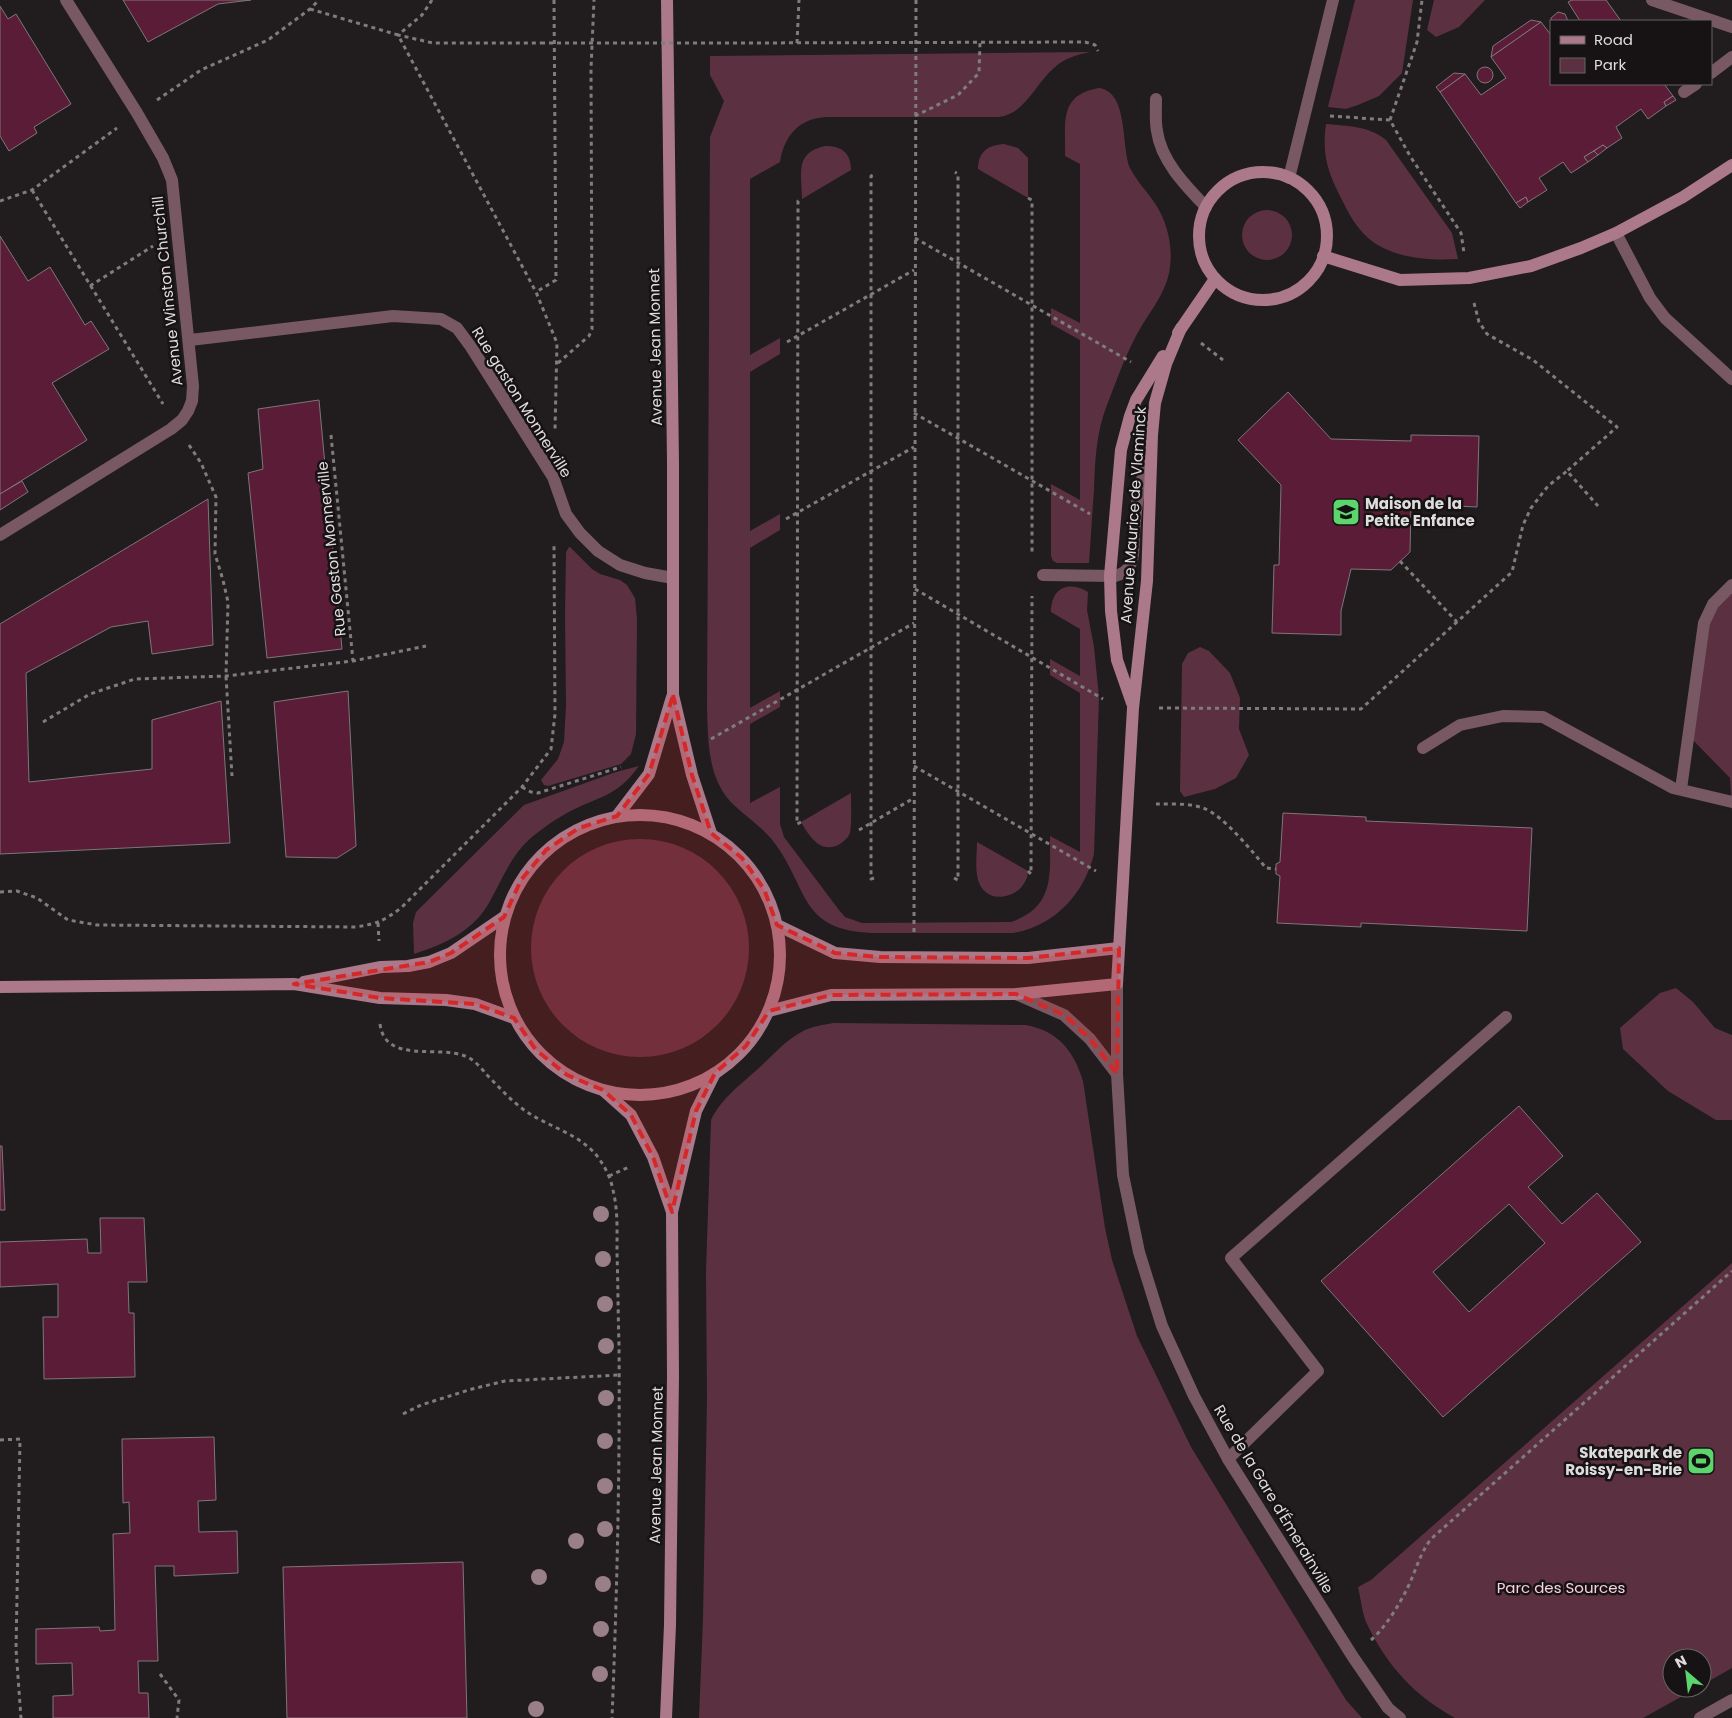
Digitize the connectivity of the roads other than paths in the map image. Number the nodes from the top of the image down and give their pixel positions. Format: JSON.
{"nodes":[{"id":1,"x":66,"y":0,"type":"edge"},
{"id":2,"x":667,"y":0,"type":"edge"},
{"id":3,"x":1333,"y":0,"type":"edge"},
{"id":4,"x":1652,"y":0,"type":"edge"},
{"id":5,"x":1709,"y":20,"type":"edge"},
{"id":6,"x":1712,"y":21,"type":"edge"},
{"id":7,"x":1732,"y":28,"type":"edge"},
{"id":8,"x":1732,"y":57,"type":"edge"},
{"id":9,"x":1712,"y":71,"type":"edge"},
{"id":10,"x":1694,"y":85,"type":"edge"},
{"id":11,"x":1684,"y":92,"type":"dead end"},
{"id":12,"x":1156,"y":99,"type":"dead end"},
{"id":13,"x":1732,"y":165,"type":"edge"},
{"id":14,"x":1289,"y":178,"type":"junction"},
{"id":15,"x":1206,"y":207,"type":"junction"},
{"id":16,"x":1616,"y":233,"type":"junction"},
{"id":17,"x":1323,"y":256,"type":"junction"},
{"id":18,"x":1215,"y":279,"type":"junction"},
{"id":19,"x":1181,"y":328,"type":"junction"},
{"id":20,"x":190,"y":340,"type":"junction"},
{"id":21,"x":1732,"y":379,"type":"edge"},
{"id":22,"x":1152,"y":455,"type":"junction"},
{"id":23,"x":0,"y":535,"type":"edge"},
{"id":24,"x":1043,"y":575,"type":"dead end"},
{"id":25,"x":1110,"y":576,"type":"junction"},
{"id":26,"x":673,"y":578,"type":"junction"},
{"id":27,"x":1732,"y":585,"type":"edge"},
{"id":28,"x":673,"y":694,"type":"junction"},
{"id":29,"x":1133,"y":708,"type":"junction"},
{"id":30,"x":1423,"y":748,"type":"dead end"},
{"id":31,"x":1682,"y":789,"type":"junction"},
{"id":32,"x":1732,"y":802,"type":"edge"},
{"id":33,"x":616,"y":816,"type":"junction"},
{"id":34,"x":711,"y":833,"type":"junction"},
{"id":35,"x":504,"y":917,"type":"junction"},
{"id":36,"x":777,"y":926,"type":"junction"},
{"id":37,"x":1119,"y":948,"type":"junction"},
{"id":38,"x":294,"y":984,"type":"junction"},
{"id":39,"x":1117,"y":984,"type":"junction"},
{"id":40,"x":0,"y":987,"type":"edge"},
{"id":41,"x":1016,"y":994,"type":"junction"},
{"id":42,"x":768,"y":1011,"type":"junction"},
{"id":43,"x":1506,"y":1017,"type":"dead end"},
{"id":44,"x":514,"y":1018,"type":"junction"},
{"id":45,"x":715,"y":1074,"type":"junction"},
{"id":46,"x":1117,"y":1074,"type":"junction"},
{"id":47,"x":603,"y":1090,"type":"junction"},
{"id":48,"x":672,"y":1212,"type":"junction"},
{"id":49,"x":1228,"y":1459,"type":"junction"},
{"id":50,"x":1732,"y":1700,"type":"edge"},
{"id":51,"x":666,"y":1718,"type":"edge"},
{"id":52,"x":1400,"y":1718,"type":"edge"},
{"id":53,"x":1700,"y":1718,"type":"edge"}],
"edges":[{"from":1,"to":20,"type":"street","name":"Avenue Winston Churchill"},
{"from":2,"to":26,"type":"main road","name":"Avenue Jean Monnet"},
{"from":3,"to":14,"type":"street"},
{"from":4,"to":5,"type":"street"},
{"from":6,"to":7,"type":"street"},
{"from":8,"to":9,"type":"street"},
{"from":10,"to":11,"type":"street"},
{"from":12,"to":15,"type":"street"},
{"from":13,"to":16,"type":"main road"},
{"from":14,"to":15,"type":"main road"},
{"from":14,"to":17,"type":"main road"},
{"from":15,"to":18,"type":"main road"},
{"from":16,"to":17,"type":"main road"},
{"from":16,"to":21,"type":"street"},
{"from":17,"to":18,"type":"main road"},
{"from":18,"to":19,"type":"main road","name":"Avenue Maurice de Vlaminck"},
{"from":19,"to":22,"type":"main road","name":"Avenue Maurice de Vlaminck"},
{"from":19,"to":25,"type":"main road","name":"Avenue Maurice de Vlaminck"},
{"from":20,"to":23,"type":"street","name":"Avenue Winston Churchill"},
{"from":20,"to":26,"type":"street","name":"Rue gaston Monnerville"},
{"from":22,"to":25,"type":"street"},
{"from":22,"to":29,"type":"main road","name":"Avenue Maurice de Vlaminck"},
{"from":24,"to":25,"type":"street"},
{"from":25,"to":29,"type":"main road","name":"Avenue Maurice de Vlaminck"},
{"from":26,"to":28,"type":"main road","name":"Avenue Jean Monnet"},
{"from":27,"to":31,"type":"street"},
{"from":28,"to":33,"type":"main road","name":"Avenue Jean Monnet"},
{"from":28,"to":34,"type":"main road","name":"Avenue Jean Monnet"},
{"from":29,"to":37,"type":"main road","name":"Avenue Maurice de Vlaminck"},
{"from":30,"to":31,"type":"street"},
{"from":31,"to":32,"type":"street"},
{"from":33,"to":34,"type":"main road"},
{"from":33,"to":35,"type":"main road"},
{"from":34,"to":36,"type":"main road"},
{"from":35,"to":38,"type":"main road"},
{"from":35,"to":44,"type":"main road"},
{"from":36,"to":37,"type":"main road"},
{"from":36,"to":42,"type":"main road"},
{"from":37,"to":39,"type":"main road","name":"Avenue Maurice de Vlaminck"},
{"from":38,"to":40,"type":"main road"},
{"from":38,"to":44,"type":"main road"},
{"from":39,"to":41,"type":"main road"},
{"from":39,"to":46,"type":"street","name":"Rue de la Gare d'Émerainville"},
{"from":41,"to":42,"type":"main road"},
{"from":41,"to":46,"type":"street"},
{"from":42,"to":45,"type":"main road"},
{"from":43,"to":49,"type":"street"},
{"from":44,"to":47,"type":"main road"},
{"from":45,"to":47,"type":"main road"},
{"from":45,"to":48,"type":"main road","name":"Avenue Jean Monnet"},
{"from":46,"to":49,"type":"street","name":"Rue de la Gare d'Émerainville"},
{"from":47,"to":48,"type":"main road","name":"Avenue Jean Monnet"},
{"from":48,"to":51,"type":"main road","name":"Avenue Jean Monnet"},
{"from":49,"to":52,"type":"street","name":"Rue de la Gare d'Émerainville"},
{"from":50,"to":53,"type":"street"}]}
